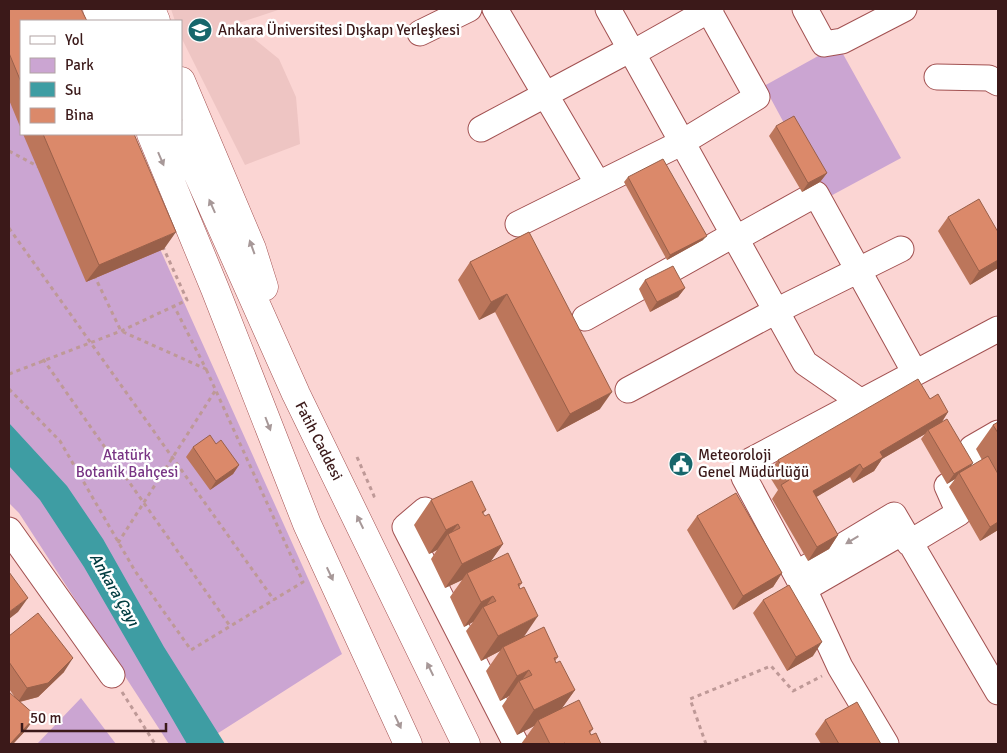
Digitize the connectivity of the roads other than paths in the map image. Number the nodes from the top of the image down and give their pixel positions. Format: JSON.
{"nodes":[{"id":1,"x":469,"y":9,"type":"edge"},
{"id":2,"x":495,"y":9,"type":"edge"},
{"id":3,"x":608,"y":9,"type":"edge"},
{"id":4,"x":709,"y":9,"type":"edge"},
{"id":5,"x":804,"y":9,"type":"edge"},
{"id":6,"x":904,"y":9,"type":"edge"},
{"id":7,"x":420,"y":33,"type":"dead end"},
{"id":8,"x":630,"y":52,"type":"junction"},
{"id":9,"x":937,"y":77,"type":"dead end"},
{"id":10,"x":182,"y":83,"type":"edge"},
{"id":11,"x":998,"y":84,"type":"edge"},
{"id":12,"x":544,"y":95,"type":"junction"},
{"id":13,"x":481,"y":129,"type":"dead end"},
{"id":14,"x":127,"y":135,"type":"edge"},
{"id":15,"x":150,"y":135,"type":"edge"},
{"id":16,"x":180,"y":135,"type":"edge"},
{"id":17,"x":681,"y":143,"type":"junction"},
{"id":18,"x":598,"y":184,"type":"junction"},
{"id":19,"x":518,"y":224,"type":"dead end"},
{"id":20,"x":734,"y":237,"type":"junction"},
{"id":21,"x":901,"y":249,"type":"dead end"},
{"id":22,"x":858,"y":271,"type":"junction"},
{"id":23,"x":776,"y":312,"type":"junction"},
{"id":24,"x":586,"y":318,"type":"dead end"},
{"id":25,"x":998,"y":329,"type":"edge"},
{"id":26,"x":915,"y":372,"type":"junction"},
{"id":27,"x":250,"y":379,"type":"junction"},
{"id":28,"x":628,"y":390,"type":"dead end"},
{"id":29,"x":296,"y":394,"type":"junction"},
{"id":30,"x":860,"y":401,"type":"junction"},
{"id":31,"x":998,"y":433,"type":"edge"},
{"id":32,"x":425,"y":510,"type":"dead end"},
{"id":33,"x":9,"y":530,"type":"edge"},
{"id":34,"x":902,"y":530,"type":"junction"},
{"id":35,"x":800,"y":582,"type":"junction"},
{"id":36,"x":112,"y":675,"type":"road end"},
{"id":37,"x":998,"y":692,"type":"edge"},
{"id":38,"x":408,"y":744,"type":"edge"},
{"id":39,"x":466,"y":744,"type":"edge"},
{"id":40,"x":516,"y":744,"type":"edge"},
{"id":41,"x":886,"y":744,"type":"edge"}],
"edges":[{"from":1,"to":7,"type":"street"},
{"from":2,"to":12,"type":"street"},
{"from":3,"to":8,"type":"street"},
{"from":4,"to":8,"type":"street"},
{"from":4,"to":17,"type":"street"},
{"from":5,"to":6,"type":"street"},
{"from":8,"to":12,"type":"street"},
{"from":8,"to":17,"type":"street"},
{"from":9,"to":11,"type":"street"},
{"from":29,"to":10,"type":"main road","one_way":true},
{"from":12,"to":13,"type":"street"},
{"from":12,"to":18,"type":"street"},
{"from":14,"to":27,"type":"main road"},
{"from":15,"to":27,"type":"main road","one_way":true},
{"from":29,"to":16,"type":"main road","name":"Fatih Caddesi","one_way":true},
{"from":17,"to":18,"type":"street"},
{"from":17,"to":20,"type":"street"},
{"from":18,"to":19,"type":"street"},
{"from":20,"to":22,"type":"street"},
{"from":20,"to":23,"type":"street"},
{"from":20,"to":24,"type":"street"},
{"from":21,"to":22,"type":"street"},
{"from":22,"to":23,"type":"street"},
{"from":22,"to":26,"type":"street"},
{"from":23,"to":28,"type":"street"},
{"from":23,"to":30,"type":"street"},
{"from":25,"to":26,"type":"street"},
{"from":26,"to":30,"type":"street"},
{"from":27,"to":38,"type":"main road","one_way":true},
{"from":39,"to":29,"type":"main road","name":"Fatih Caddesi","one_way":true},
{"from":30,"to":35,"type":"street"},
{"from":31,"to":34,"type":"street"},
{"from":32,"to":40,"type":"street"},
{"from":33,"to":36,"type":"street"},
{"from":34,"to":35,"type":"street"},
{"from":34,"to":37,"type":"street"},
{"from":35,"to":41,"type":"street"}]}
